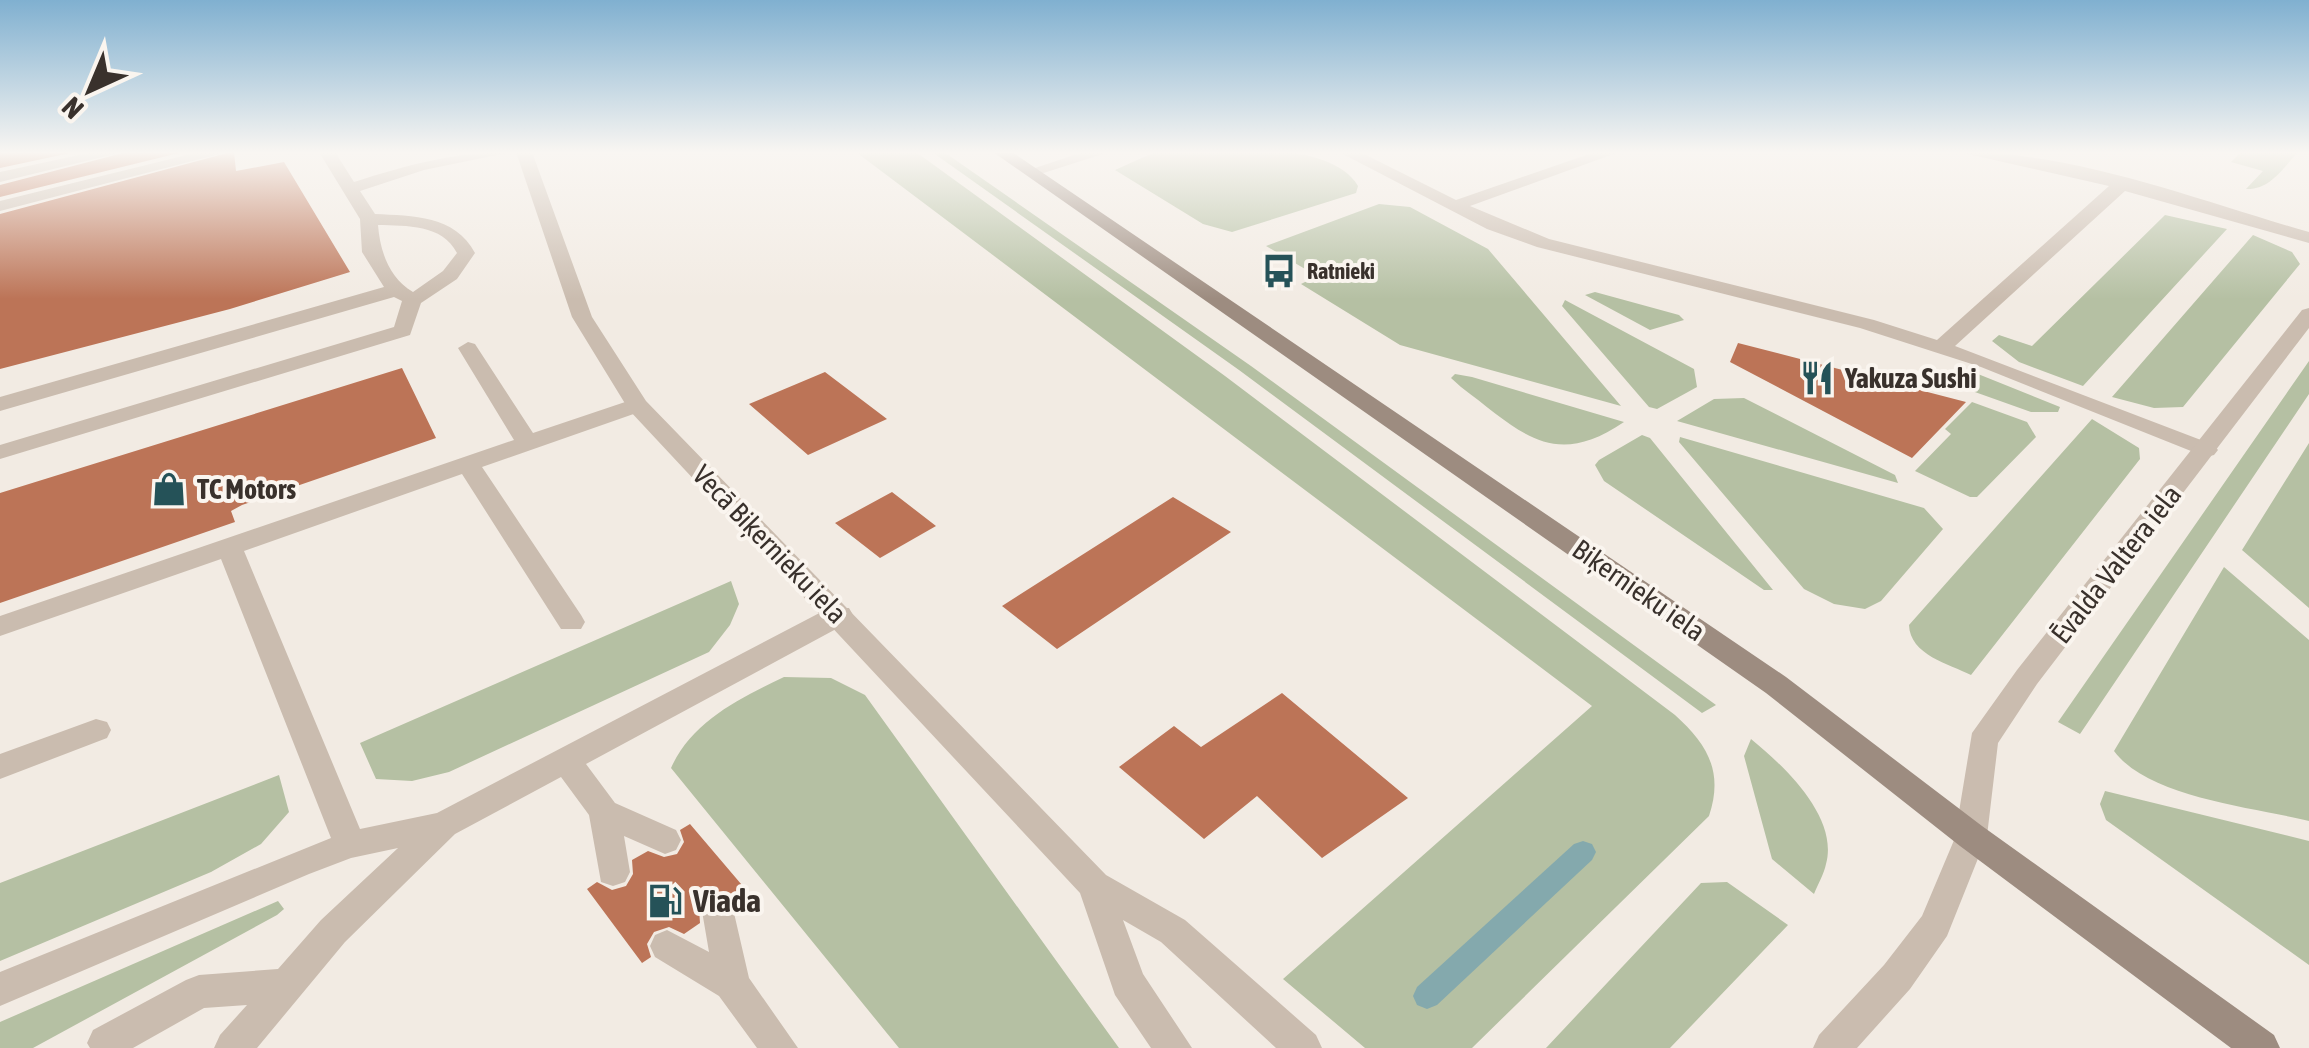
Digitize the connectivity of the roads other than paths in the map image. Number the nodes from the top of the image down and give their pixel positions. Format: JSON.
{"nodes":[{"id":1,"x":358,"y":201,"type":"edge"},
{"id":2,"x":541,"y":201,"type":"edge"},
{"id":3,"x":1073,"y":201,"type":"edge"},
{"id":4,"x":1444,"y":201,"type":"edge"},
{"id":5,"x":1469,"y":201,"type":"edge"},
{"id":6,"x":2103,"y":201,"type":"edge"},
{"id":7,"x":2181,"y":201,"type":"edge"},
{"id":8,"x":1454,"y":206,"type":"junction"},
{"id":9,"x":370,"y":219,"type":"junction"},
{"id":10,"x":2309,"y":238,"type":"edge"},
{"id":11,"x":404,"y":295,"type":"junction"},
{"id":12,"x":2309,"y":314,"type":"edge"},
{"id":13,"x":1941,"y":347,"type":"junction"},
{"id":14,"x":468,"y":348,"type":"dead end"},
{"id":15,"x":0,"y":404,"type":"edge"},
{"id":16,"x":636,"y":405,"type":"junction"},
{"id":17,"x":526,"y":442,"type":"junction"},
{"id":18,"x":2206,"y":450,"type":"junction"},
{"id":19,"x":0,"y":452,"type":"edge"},
{"id":20,"x":466,"y":463,"type":"junction"},
{"id":21,"x":229,"y":546,"type":"junction"},
{"id":22,"x":839,"y":615,"type":"junction"},
{"id":23,"x":571,"y":622,"type":"dead end"},
{"id":24,"x":0,"y":626,"type":"edge"},
{"id":25,"x":96,"y":730,"type":"dead end"},
{"id":26,"x":566,"y":760,"type":"junction"},
{"id":27,"x":0,"y":767,"type":"edge"},
{"id":28,"x":604,"y":812,"type":"junction"},
{"id":29,"x":444,"y":825,"type":"junction"},
{"id":30,"x":1971,"y":836,"type":"junction"},
{"id":31,"x":664,"y":840,"type":"dead end"},
{"id":32,"x":350,"y":845,"type":"junction"},
{"id":33,"x":613,"y":872,"type":"dead end"},
{"id":34,"x":1094,"y":885,"type":"junction"},
{"id":35,"x":719,"y":911,"type":"dead end"},
{"id":36,"x":667,"y":946,"type":"dead end"},
{"id":37,"x":732,"y":984,"type":"junction"},
{"id":38,"x":286,"y":985,"type":"junction"},
{"id":39,"x":0,"y":989,"type":"edge"},
{"id":40,"x":106,"y":1043,"type":"dead end"},
{"id":41,"x":233,"y":1048,"type":"edge"},
{"id":42,"x":779,"y":1048,"type":"edge"},
{"id":43,"x":1173,"y":1048,"type":"edge"},
{"id":44,"x":1302,"y":1048,"type":"edge"},
{"id":45,"x":1832,"y":1048,"type":"edge"},
{"id":46,"x":2261,"y":1048,"type":"edge"}],
"edges":[{"from":1,"to":9,"type":"street"},
{"from":2,"to":16,"type":"street","name":"Vecā Biķernieku iela"},
{"from":3,"to":30,"type":"main road","name":"Biķernieku iela"},
{"from":4,"to":8,"type":"street"},
{"from":5,"to":8,"type":"street"},
{"from":6,"to":13,"type":"street"},
{"from":7,"to":10,"type":"street"},
{"from":8,"to":13,"type":"street"},
{"from":9,"to":11,"type":"street"},
{"from":9,"to":11,"type":"street"},
{"from":11,"to":15,"type":"street"},
{"from":11,"to":19,"type":"street"},
{"from":12,"to":18,"type":"street","name":"Ēvalda Valtera iela"},
{"from":13,"to":18,"type":"street"},
{"from":14,"to":17,"type":"street"},
{"from":16,"to":17,"type":"street"},
{"from":16,"to":22,"type":"street","name":"Vecā Biķernieku iela"},
{"from":17,"to":20,"type":"street"},
{"from":18,"to":30,"type":"street","name":"Ēvalda Valtera iela"},
{"from":20,"to":21,"type":"street"},
{"from":20,"to":23,"type":"street"},
{"from":21,"to":24,"type":"street"},
{"from":21,"to":32,"type":"street"},
{"from":22,"to":26,"type":"street"},
{"from":22,"to":34,"type":"street","name":"Vecā Biķernieku iela"},
{"from":25,"to":27,"type":"street"},
{"from":26,"to":28,"type":"street"},
{"from":26,"to":29,"type":"street"},
{"from":28,"to":31,"type":"street"},
{"from":28,"to":33,"type":"street"},
{"from":29,"to":32,"type":"street"},
{"from":29,"to":38,"type":"street"},
{"from":30,"to":45,"type":"street","name":"Ēvalda Valtera iela"},
{"from":30,"to":46,"type":"main road","name":"Biķernieku iela"},
{"from":32,"to":39,"type":"street"},
{"from":34,"to":43,"type":"street","name":"Vecā Biķernieku iela"},
{"from":34,"to":44,"type":"street","name":"Vecā Biķernieku iela"},
{"from":35,"to":37,"type":"street"},
{"from":36,"to":37,"type":"street"},
{"from":37,"to":42,"type":"street"},
{"from":38,"to":40,"type":"street"},
{"from":38,"to":41,"type":"street"}]}
